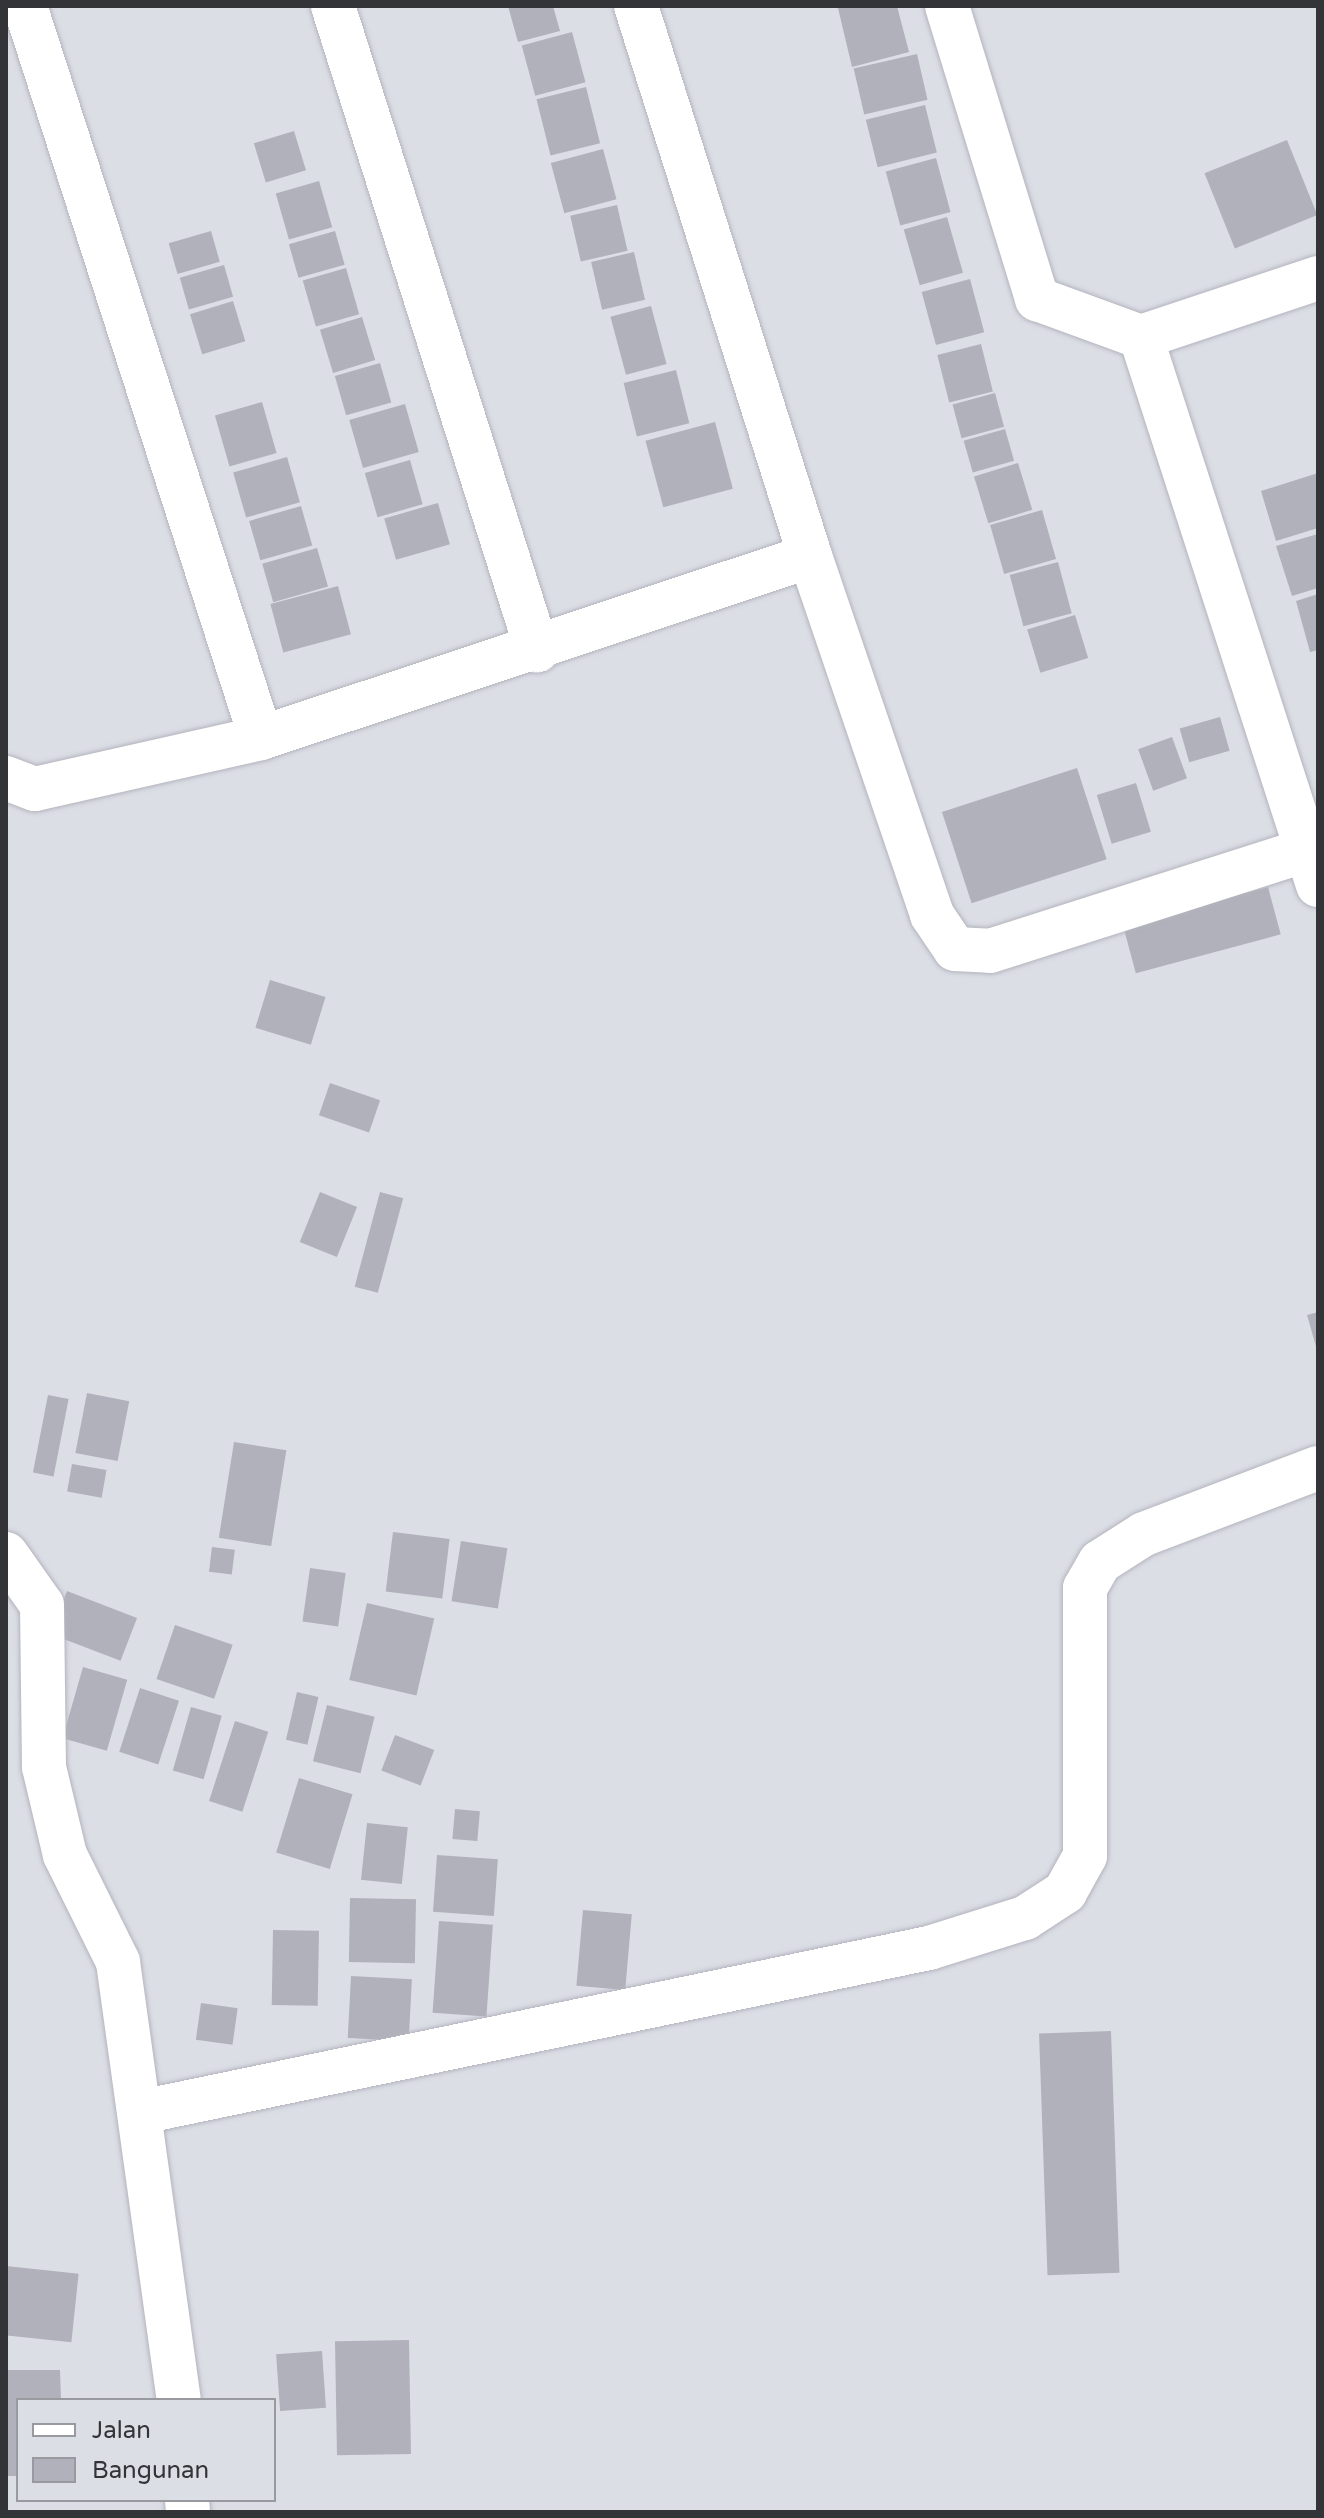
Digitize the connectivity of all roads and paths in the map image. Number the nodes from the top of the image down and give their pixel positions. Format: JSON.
{"nodes":[{"id":1,"x":25,"y":6,"type":"edge"},
{"id":2,"x":333,"y":6,"type":"edge"},
{"id":3,"x":636,"y":6,"type":"edge"},
{"id":4,"x":947,"y":6,"type":"edge"},
{"id":5,"x":1318,"y":278,"type":"edge"},
{"id":6,"x":1141,"y":337,"type":"junction"},
{"id":7,"x":810,"y":556,"type":"junction"},
{"id":8,"x":537,"y":650,"type":"junction"},
{"id":9,"x":261,"y":738,"type":"junction"},
{"id":10,"x":6,"y":778,"type":"edge"},
{"id":11,"x":1312,"y":868,"type":"edge"},
{"id":12,"x":1318,"y":1468,"type":"edge"},
{"id":13,"x":6,"y":1554,"type":"edge"},
{"id":14,"x":141,"y":2112,"type":"junction"},
{"id":15,"x":179,"y":2398,"type":"edge"}],
"edges":[{"from":1,"to":9,"type":"street"},
{"from":2,"to":8,"type":"street"},
{"from":3,"to":7,"type":"street"},
{"from":4,"to":6,"type":"street"},
{"from":5,"to":6,"type":"street"},
{"from":6,"to":11,"type":"street"},
{"from":7,"to":8,"type":"street"},
{"from":7,"to":11,"type":"street"},
{"from":8,"to":9,"type":"street"},
{"from":9,"to":10,"type":"street"},
{"from":12,"to":14,"type":"street"},
{"from":13,"to":14,"type":"street"},
{"from":14,"to":15,"type":"street"}]}
